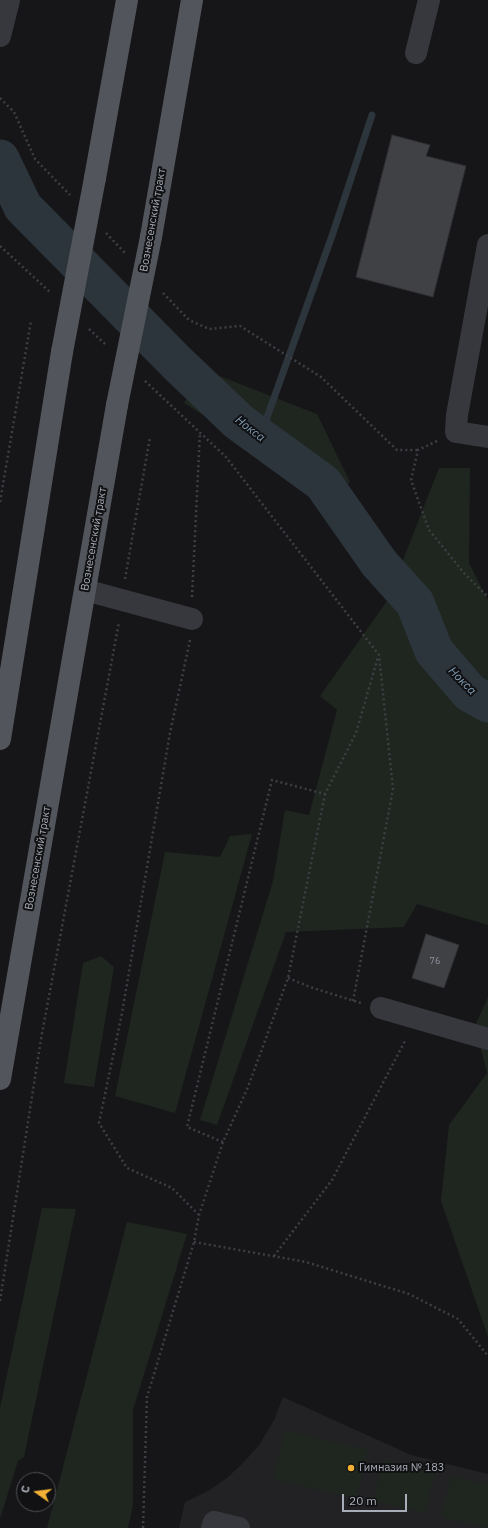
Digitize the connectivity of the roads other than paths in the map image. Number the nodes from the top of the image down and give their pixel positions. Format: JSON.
{"nodes":[{"id":1,"x":9,"y":0,"type":"edge"},
{"id":2,"x":127,"y":0,"type":"edge"},
{"id":3,"x":192,"y":0,"type":"edge"},
{"id":4,"x":428,"y":0,"type":"edge"},
{"id":5,"x":0,"y":36,"type":"edge"},
{"id":6,"x":416,"y":53,"type":"dead end"},
{"id":7,"x":488,"y":245,"type":"edge"},
{"id":8,"x":488,"y":437,"type":"edge"},
{"id":9,"x":85,"y":590,"type":"junction"},
{"id":10,"x":192,"y":619,"type":"road end"},
{"id":11,"x":0,"y":739,"type":"edge"},
{"id":12,"x":381,"y":1008,"type":"road end"},
{"id":13,"x":488,"y":1039,"type":"edge"},
{"id":14,"x":0,"y":1079,"type":"edge"},
{"id":15,"x":212,"y":1528,"type":"edge"},
{"id":16,"x":238,"y":1528,"type":"edge"}],
"edges":[{"from":1,"to":5,"type":"street"},
{"from":2,"to":11,"type":"main road","bridge":true},
{"from":3,"to":9,"type":"main road","name":"Вознесенский тракт","bridge":true},
{"from":4,"to":6,"type":"street"},
{"from":7,"to":8,"type":"street"},
{"from":9,"to":10,"type":"street"},
{"from":9,"to":14,"type":"main road","name":"Вознесенский тракт"},
{"from":12,"to":13,"type":"street"},
{"from":15,"to":16,"type":"street"}]}
